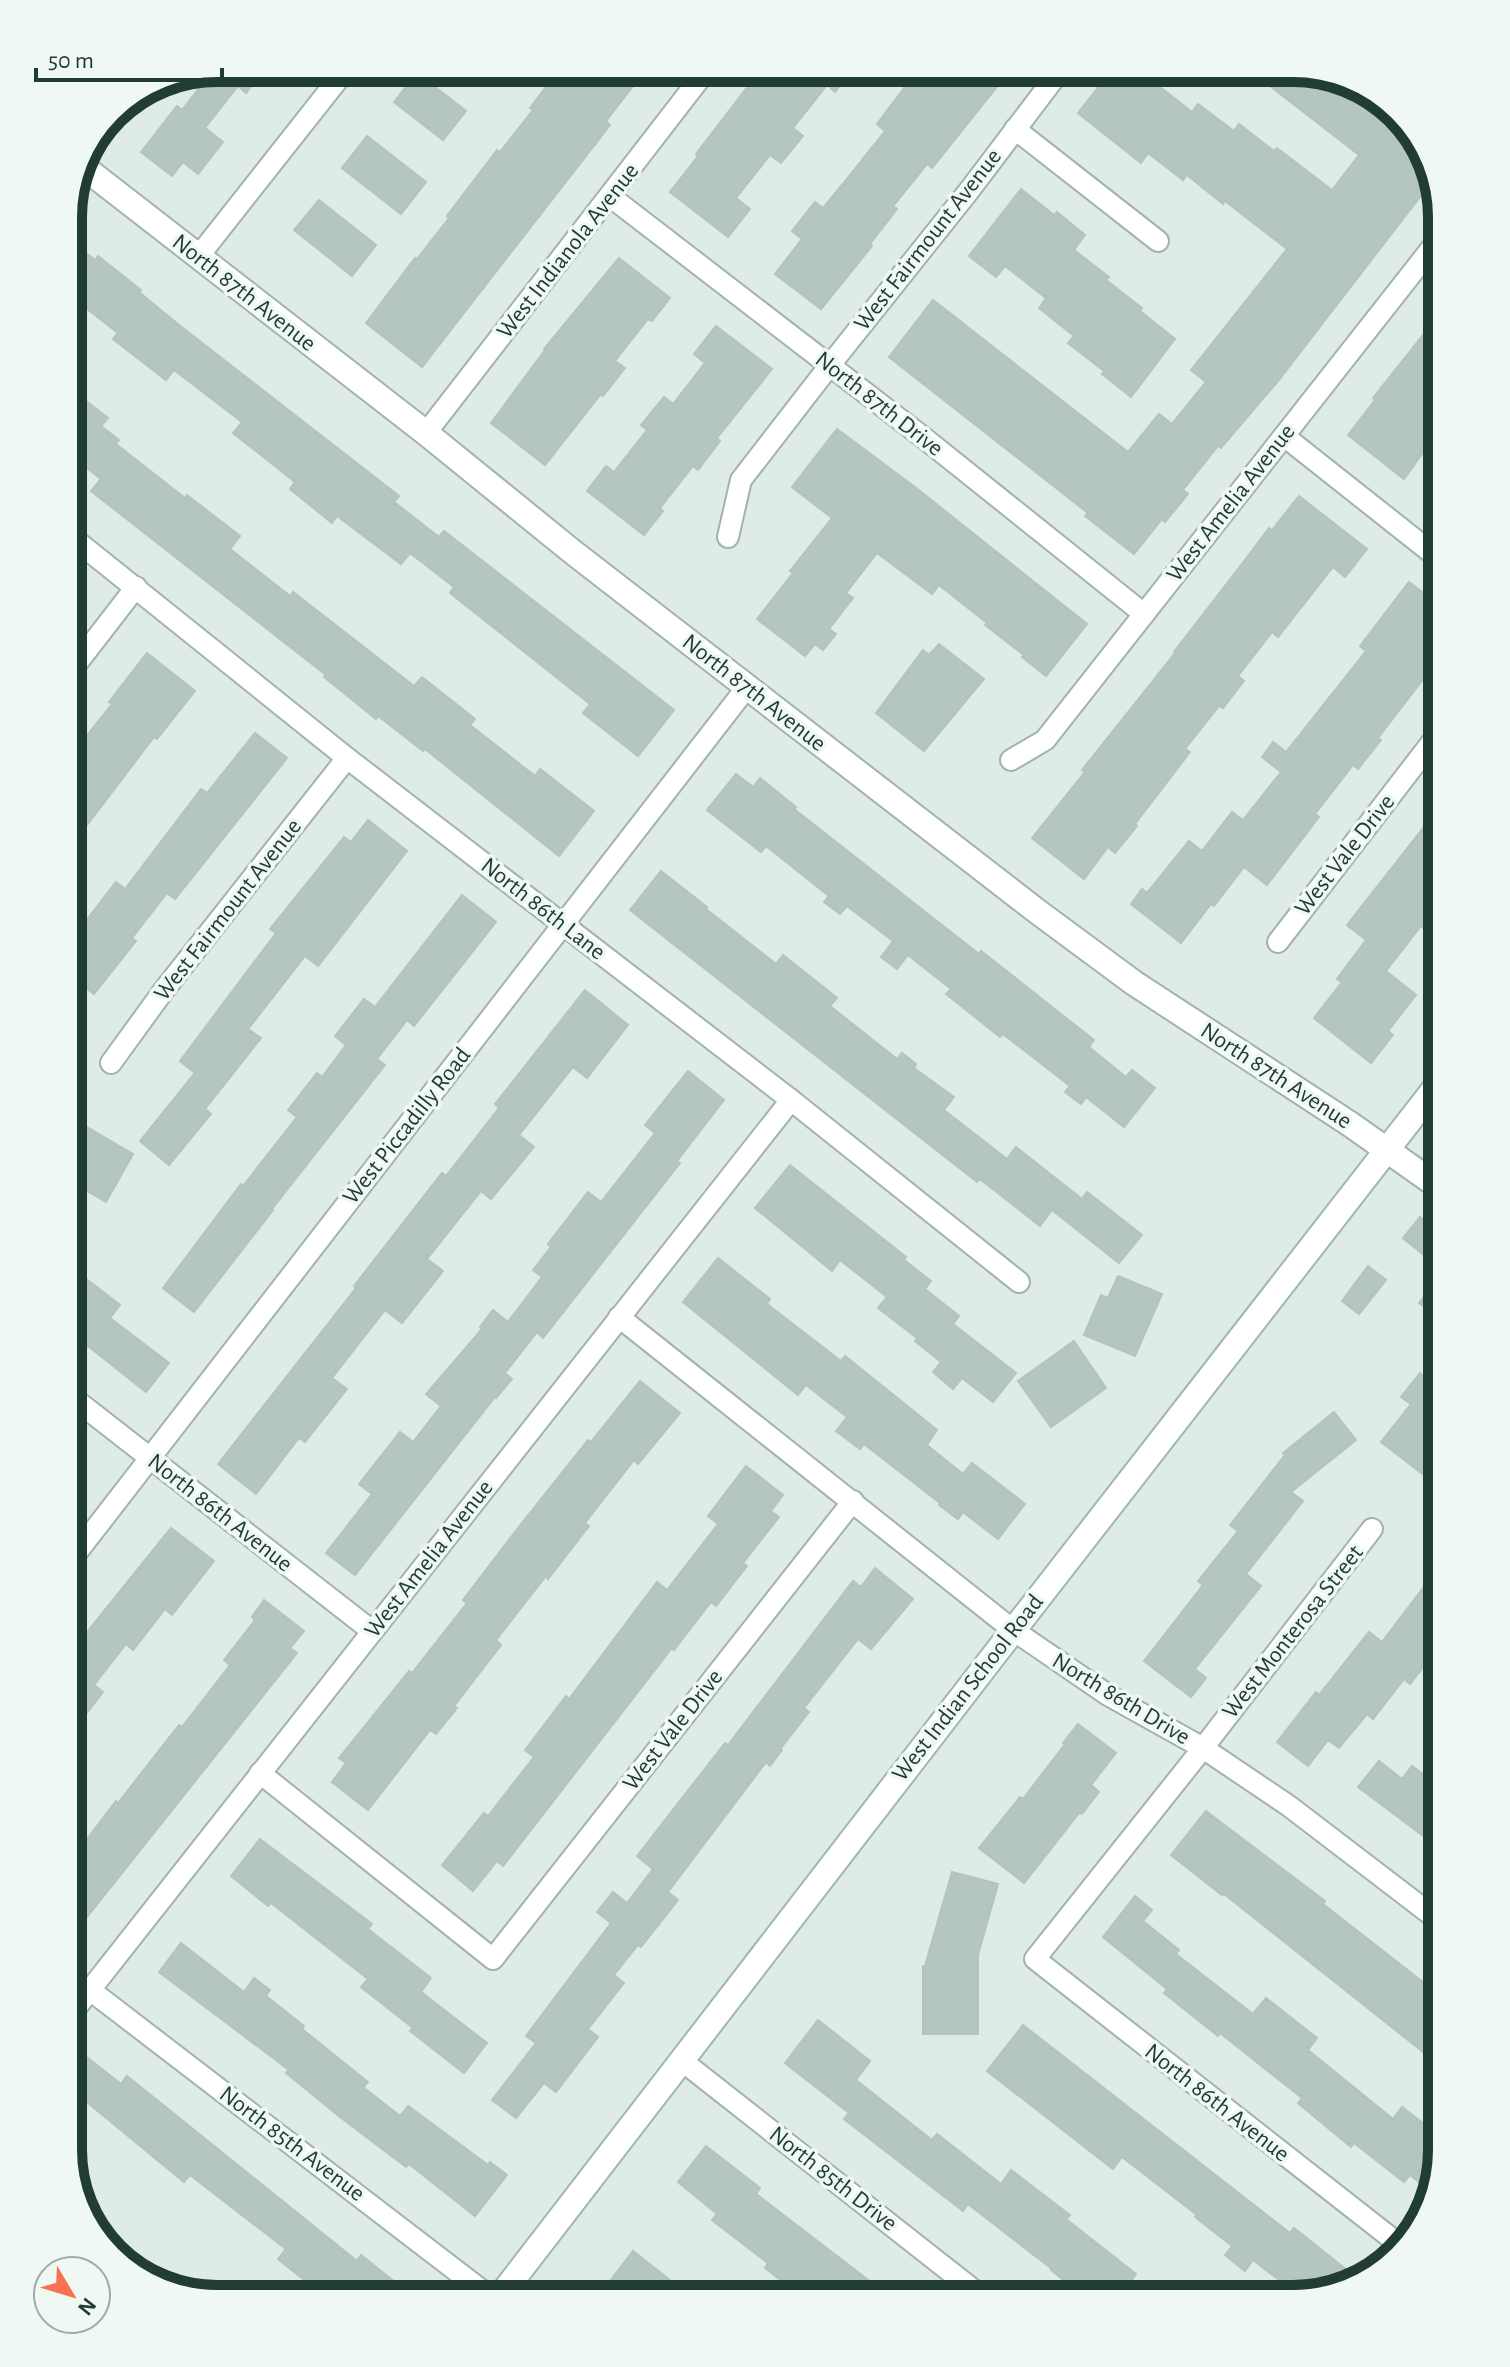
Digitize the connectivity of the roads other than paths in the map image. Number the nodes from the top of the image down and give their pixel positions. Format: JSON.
{"nodes":[{"id":1,"x":336,"y":82,"type":"edge"},
{"id":2,"x":697,"y":82,"type":"edge"},
{"id":3,"x":1051,"y":82,"type":"edge"},
{"id":4,"x":1015,"y":129,"type":"junction"},
{"id":5,"x":90,"y":172,"type":"edge"},
{"id":6,"x":611,"y":197,"type":"junction"},
{"id":7,"x":1158,"y":241,"type":"dead end"},
{"id":8,"x":1428,"y":253,"type":"edge"},
{"id":9,"x":198,"y":257,"type":"junction"},
{"id":10,"x":830,"y":365,"type":"junction"},
{"id":11,"x":426,"y":433,"type":"junction"},
{"id":12,"x":1284,"y":436,"type":"junction"},
{"id":13,"x":728,"y":537,"type":"dead end"},
{"id":14,"x":82,"y":545,"type":"edge"},
{"id":15,"x":1428,"y":550,"type":"edge"},
{"id":16,"x":136,"y":587,"type":"junction"},
{"id":17,"x":1144,"y":614,"type":"junction"},
{"id":18,"x":82,"y":657,"type":"edge"},
{"id":19,"x":747,"y":687,"type":"junction"},
{"id":20,"x":1428,"y":747,"type":"edge"},
{"id":21,"x":347,"y":758,"type":"junction"},
{"id":22,"x":1011,"y":760,"type":"dead end"},
{"id":23,"x":563,"y":925,"type":"junction"},
{"id":24,"x":1278,"y":942,"type":"dead end"},
{"id":25,"x":111,"y":1063,"type":"dead end"},
{"id":26,"x":1428,"y":1097,"type":"edge"},
{"id":27,"x":791,"y":1100,"type":"junction"},
{"id":28,"x":1388,"y":1149,"type":"junction"},
{"id":29,"x":1428,"y":1179,"type":"edge"},
{"id":30,"x":1019,"y":1282,"type":"dead end"},
{"id":31,"x":619,"y":1317,"type":"junction"},
{"id":32,"x":82,"y":1405,"type":"edge"},
{"id":33,"x":150,"y":1458,"type":"junction"},
{"id":34,"x":853,"y":1501,"type":"junction"},
{"id":35,"x":1372,"y":1529,"type":"dead end"},
{"id":36,"x":82,"y":1546,"type":"edge"},
{"id":37,"x":1013,"y":1630,"type":"junction"},
{"id":38,"x":372,"y":1631,"type":"junction"},
{"id":39,"x":1203,"y":1748,"type":"junction"},
{"id":40,"x":260,"y":1773,"type":"junction"},
{"id":41,"x":1428,"y":1912,"type":"edge"},
{"id":42,"x":1035,"y":1959,"type":"joint"},
{"id":43,"x":90,"y":1990,"type":"junction"},
{"id":44,"x":82,"y":2000,"type":"edge"},
{"id":45,"x":681,"y":2060,"type":"junction"},
{"id":46,"x":1394,"y":2240,"type":"edge"},
{"id":47,"x":492,"y":2285,"type":"edge"},
{"id":48,"x":513,"y":2285,"type":"edge"},
{"id":49,"x":967,"y":2285,"type":"edge"}],
"edges":[{"from":1,"to":9,"type":"street"},
{"from":2,"to":6,"type":"street","name":"West Indianola Avenue"},
{"from":3,"to":4,"type":"street","name":"West Fairmount Avenue"},
{"from":4,"to":7,"type":"street"},
{"from":4,"to":10,"type":"street","name":"West Fairmount Avenue"},
{"from":5,"to":9,"type":"street","name":"North 87th Avenue"},
{"from":6,"to":10,"type":"street","name":"North 87th Drive"},
{"from":6,"to":11,"type":"street","name":"West Indianola Avenue"},
{"from":8,"to":12,"type":"street","name":"West Amelia Avenue"},
{"from":9,"to":11,"type":"street","name":"North 87th Avenue"},
{"from":10,"to":13,"type":"street","name":"West Fairmount Avenue"},
{"from":10,"to":17,"type":"street","name":"North 87th Drive"},
{"from":11,"to":19,"type":"street","name":"North 87th Avenue"},
{"from":12,"to":15,"type":"street"},
{"from":12,"to":17,"type":"street","name":"West Amelia Avenue"},
{"from":14,"to":16,"type":"street","name":"North 86th Lane"},
{"from":16,"to":18,"type":"street"},
{"from":16,"to":21,"type":"street","name":"North 86th Lane"},
{"from":17,"to":22,"type":"street","name":"West Amelia Avenue"},
{"from":19,"to":23,"type":"street","name":"West Piccadilly Road"},
{"from":19,"to":28,"type":"street","name":"North 87th Avenue"},
{"from":20,"to":24,"type":"street","name":"West Vale Drive"},
{"from":21,"to":23,"type":"street","name":"North 86th Lane"},
{"from":21,"to":25,"type":"street","name":"West Fairmount Avenue"},
{"from":23,"to":27,"type":"street","name":"North 86th Lane"},
{"from":23,"to":33,"type":"street","name":"West Piccadilly Road"},
{"from":26,"to":28,"type":"street","name":"West Indian School Road"},
{"from":27,"to":30,"type":"street","name":"North 86th Lane"},
{"from":27,"to":31,"type":"street","name":"West Amelia Avenue"},
{"from":28,"to":29,"type":"street","name":"North 87th Avenue"},
{"from":28,"to":37,"type":"street","name":"West Indian School Road"},
{"from":31,"to":34,"type":"street","name":"North 86th Drive"},
{"from":31,"to":38,"type":"street","name":"West Amelia Avenue"},
{"from":32,"to":33,"type":"street","name":"North 86th Avenue"},
{"from":33,"to":36,"type":"street","name":"West Piccadilly Road"},
{"from":33,"to":38,"type":"street","name":"North 86th Avenue"},
{"from":34,"to":37,"type":"street","name":"North 86th Drive"},
{"from":34,"to":40,"type":"street","name":"West Vale Drive"},
{"from":35,"to":39,"type":"street","name":"West Monterosa Street"},
{"from":37,"to":39,"type":"street","name":"North 86th Drive"},
{"from":37,"to":45,"type":"street","name":"West Indian School Road"},
{"from":38,"to":40,"type":"street","name":"West Amelia Avenue"},
{"from":39,"to":41,"type":"street","name":"North 86th Drive"},
{"from":39,"to":42,"type":"street","name":"West Monterosa Street"},
{"from":40,"to":43,"type":"street","name":"West Amelia Avenue"},
{"from":42,"to":46,"type":"street","name":"North 86th Avenue"},
{"from":43,"to":44,"type":"street","name":"West Amelia Avenue"},
{"from":43,"to":47,"type":"street","name":"North 85th Avenue"},
{"from":45,"to":48,"type":"street","name":"West Indian School Road"},
{"from":45,"to":49,"type":"street","name":"North 85th Drive"}]}
